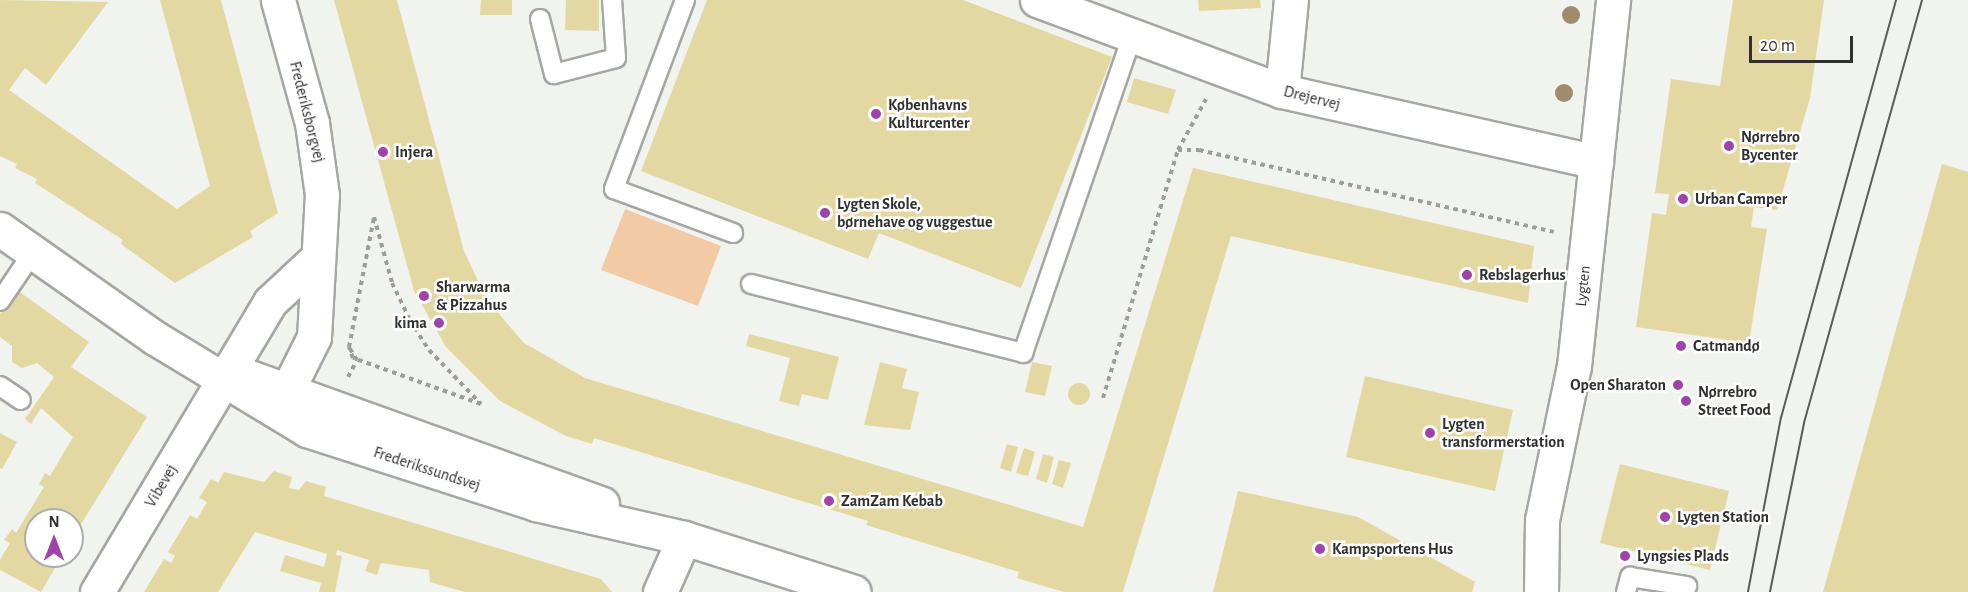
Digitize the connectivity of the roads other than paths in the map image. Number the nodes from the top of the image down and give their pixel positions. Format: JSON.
{"nodes":[{"id":1,"x":278,"y":0,"type":"edge"},
{"id":2,"x":612,"y":0,"type":"edge"},
{"id":3,"x":685,"y":0,"type":"edge"},
{"id":4,"x":1037,"y":0,"type":"edge"},
{"id":5,"x":1291,"y":0,"type":"edge"},
{"id":6,"x":1613,"y":0,"type":"edge"},
{"id":7,"x":540,"y":19,"type":"dead end"},
{"id":8,"x":1132,"y":37,"type":"junction"},
{"id":9,"x":1282,"y":91,"type":"junction"},
{"id":10,"x":1596,"y":162,"type":"junction"},
{"id":11,"x":0,"y":229,"type":"edge"},
{"id":12,"x":733,"y":233,"type":"dead end"},
{"id":13,"x":34,"y":251,"type":"junction"},
{"id":14,"x":314,"y":261,"type":"junction"},
{"id":15,"x":751,"y":284,"type":"dead end"},
{"id":16,"x":0,"y":301,"type":"edge"},
{"id":17,"x":233,"y":381,"type":"junction"},
{"id":18,"x":0,"y":387,"type":"edge"},
{"id":19,"x":288,"y":389,"type":"junction"},
{"id":20,"x":21,"y":400,"type":"dead end"},
{"id":21,"x":684,"y":538,"type":"junction"},
{"id":22,"x":1538,"y":584,"type":"edge"},
{"id":23,"x":1687,"y":586,"type":"dead end"},
{"id":24,"x":97,"y":592,"type":"edge"},
{"id":25,"x":660,"y":592,"type":"edge"},
{"id":26,"x":854,"y":592,"type":"edge"},
{"id":27,"x":1626,"y":592,"type":"edge"}],
"edges":[{"from":1,"to":14,"type":"street","name":"Frederiksborgvej"},
{"from":2,"to":7,"type":"lane"},
{"from":3,"to":12,"type":"lane"},
{"from":4,"to":8,"type":"street","name":"Drejervej"},
{"from":5,"to":9,"type":"street"},
{"from":6,"to":10,"type":"street","name":"Lygten"},
{"from":8,"to":9,"type":"street","name":"Drejervej"},
{"from":8,"to":15,"type":"lane"},
{"from":9,"to":10,"type":"street","name":"Drejervej"},
{"from":10,"to":22,"type":"street","name":"Lygten"},
{"from":11,"to":13,"type":"street","name":"Frederikssundsvej"},
{"from":13,"to":16,"type":"lane"},
{"from":13,"to":17,"type":"street","name":"Frederikssundsvej"},
{"from":14,"to":17,"type":"street"},
{"from":14,"to":19,"type":"street","name":"Frederiksborgvej"},
{"from":17,"to":19,"type":"street"},
{"from":17,"to":21,"type":"street","name":"Frederikssundsvej"},
{"from":17,"to":24,"type":"street","name":"Vibevej"},
{"from":18,"to":20,"type":"lane"},
{"from":19,"to":21,"type":"street","name":"Frederikssundsvej"},
{"from":21,"to":25,"type":"street"},
{"from":21,"to":26,"type":"street","name":"Frederikssundsvej"},
{"from":23,"to":27,"type":"lane"}]}
